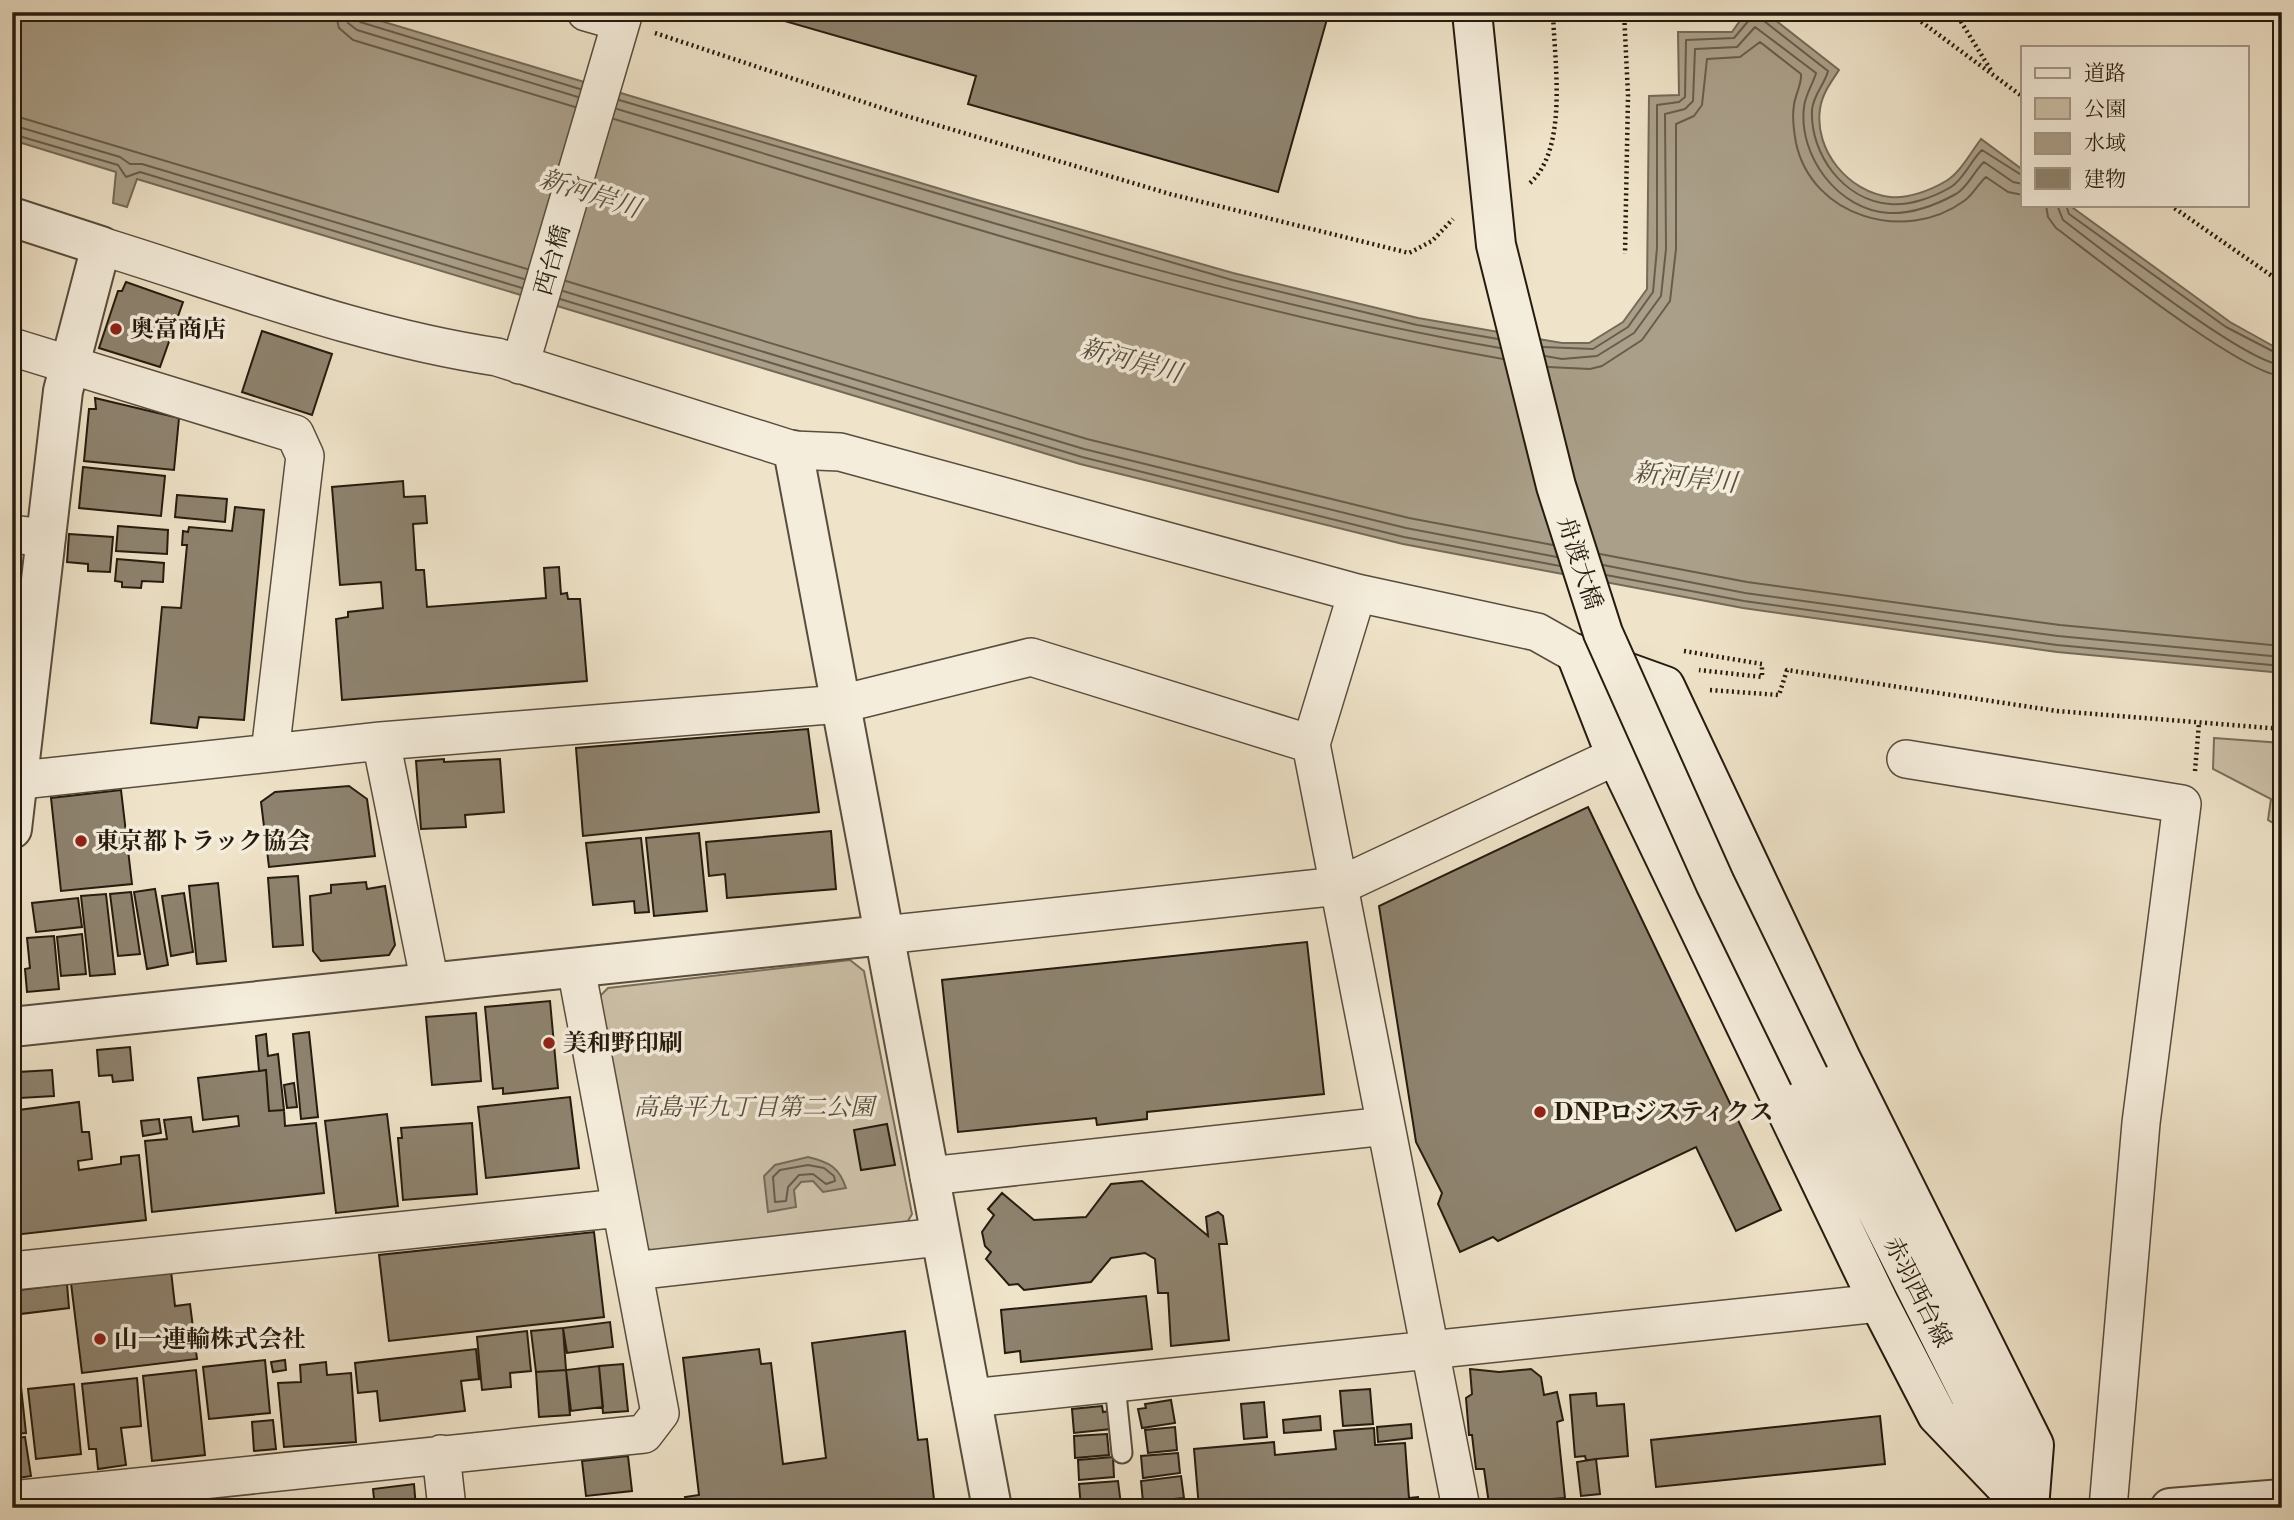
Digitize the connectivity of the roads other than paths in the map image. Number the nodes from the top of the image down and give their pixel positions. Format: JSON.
{"nodes":[{"id":1,"x":1472,"y":12,"type":"edge"},
{"id":2,"x":612,"y":20,"type":"edge"},
{"id":3,"x":12,"y":217,"type":"edge"},
{"id":4,"x":101,"y":246,"type":"junction"},
{"id":5,"x":12,"y":347,"type":"edge"},
{"id":6,"x":68,"y":364,"type":"junction"},
{"id":7,"x":520,"y":365,"type":"junction"},
{"id":8,"x":793,"y":450,"type":"junction"},
{"id":9,"x":29,"y":536,"type":"edge"},
{"id":10,"x":1357,"y":593,"type":"junction"},
{"id":11,"x":1576,"y":654,"type":"junction"},
{"id":12,"x":841,"y":704,"type":"junction"},
{"id":13,"x":381,"y":741,"type":"junction"},
{"id":14,"x":1311,"y":744,"type":"junction"},
{"id":15,"x":271,"y":753,"type":"junction"},
{"id":16,"x":1616,"y":756,"type":"junction"},
{"id":17,"x":1906,"y":759,"type":"dead end"},
{"id":18,"x":15,"y":781,"type":"edge"},
{"id":19,"x":12,"y":829,"type":"edge"},
{"id":20,"x":1339,"y":886,"type":"junction"},
{"id":21,"x":884,"y":935,"type":"junction"},
{"id":22,"x":576,"y":968,"type":"junction"},
{"id":23,"x":430,"y":983,"type":"junction"},
{"id":24,"x":12,"y":1027,"type":"edge"},
{"id":25,"x":1809,"y":1076,"type":"joint"},
{"id":26,"x":1386,"y":1126,"type":"junction"},
{"id":27,"x":929,"y":1176,"type":"junction"},
{"id":28,"x":620,"y":1208,"type":"junction"},
{"id":29,"x":939,"y":1237,"type":"junction"},
{"id":30,"x":12,"y":1271,"type":"edge"},
{"id":31,"x":633,"y":1271,"type":"junction"},
{"id":32,"x":1879,"y":1303,"type":"junction"},
{"id":33,"x":1431,"y":1352,"type":"junction"},
{"id":34,"x":1115,"y":1384,"type":"junction"},
{"id":35,"x":971,"y":1398,"type":"junction"},
{"id":36,"x":1122,"y":1453,"type":"dead end"},
{"id":37,"x":441,"y":1454,"type":"junction"},
{"id":38,"x":2282,"y":1499,"type":"edge"},
{"id":39,"x":12,"y":1500,"type":"edge"},
{"id":40,"x":447,"y":1508,"type":"edge"},
{"id":41,"x":992,"y":1508,"type":"edge"},
{"id":42,"x":1461,"y":1508,"type":"edge"},
{"id":43,"x":2027,"y":1508,"type":"edge"},
{"id":44,"x":2108,"y":1508,"type":"edge"},
{"id":45,"x":2170,"y":1508,"type":"edge"}],
"edges":[{"from":1,"to":25,"type":"main road","name":"舟渡大橋","bridge":true},
{"from":2,"to":7,"type":"street","name":"西台橋"},
{"from":3,"to":4,"type":"main road"},
{"from":4,"to":6,"type":"main road"},
{"from":4,"to":7,"type":"street"},
{"from":5,"to":6,"type":"street"},
{"from":6,"to":9,"type":"main road"},
{"from":6,"to":15,"type":"street"},
{"from":7,"to":8,"type":"street"},
{"from":8,"to":10,"type":"street"},
{"from":8,"to":12,"type":"main road"},
{"from":9,"to":18,"type":"main road"},
{"from":10,"to":11,"type":"street"},
{"from":10,"to":14,"type":"street"},
{"from":11,"to":16,"type":"main road"},
{"from":11,"to":43,"type":"main road"},
{"from":12,"to":13,"type":"street"},
{"from":12,"to":14,"type":"street"},
{"from":12,"to":21,"type":"main road"},
{"from":13,"to":15,"type":"street"},
{"from":13,"to":23,"type":"street"},
{"from":14,"to":20,"type":"street"},
{"from":15,"to":18,"type":"street"},
{"from":16,"to":20,"type":"street"},
{"from":16,"to":32,"type":"main road"},
{"from":17,"to":44,"type":"street"},
{"from":18,"to":19,"type":"main road"},
{"from":20,"to":21,"type":"street"},
{"from":20,"to":26,"type":"street"},
{"from":21,"to":22,"type":"main road"},
{"from":21,"to":27,"type":"main road"},
{"from":22,"to":23,"type":"main road"},
{"from":22,"to":28,"type":"street"},
{"from":23,"to":24,"type":"main road"},
{"from":25,"to":43,"type":"main road","name":"赤羽西台線"},
{"from":26,"to":27,"type":"street"},
{"from":26,"to":33,"type":"street"},
{"from":27,"to":29,"type":"main road"},
{"from":28,"to":30,"type":"street"},
{"from":28,"to":31,"type":"street"},
{"from":29,"to":31,"type":"street"},
{"from":29,"to":35,"type":"main road"},
{"from":31,"to":37,"type":"street"},
{"from":32,"to":33,"type":"street"},
{"from":32,"to":43,"type":"main road"},
{"from":33,"to":34,"type":"street"},
{"from":33,"to":42,"type":"street"},
{"from":34,"to":35,"type":"street"},
{"from":34,"to":36,"type":"lane"},
{"from":35,"to":41,"type":"main road"},
{"from":37,"to":39,"type":"street"},
{"from":37,"to":40,"type":"street"},
{"from":38,"to":45,"type":"main road"}]}
